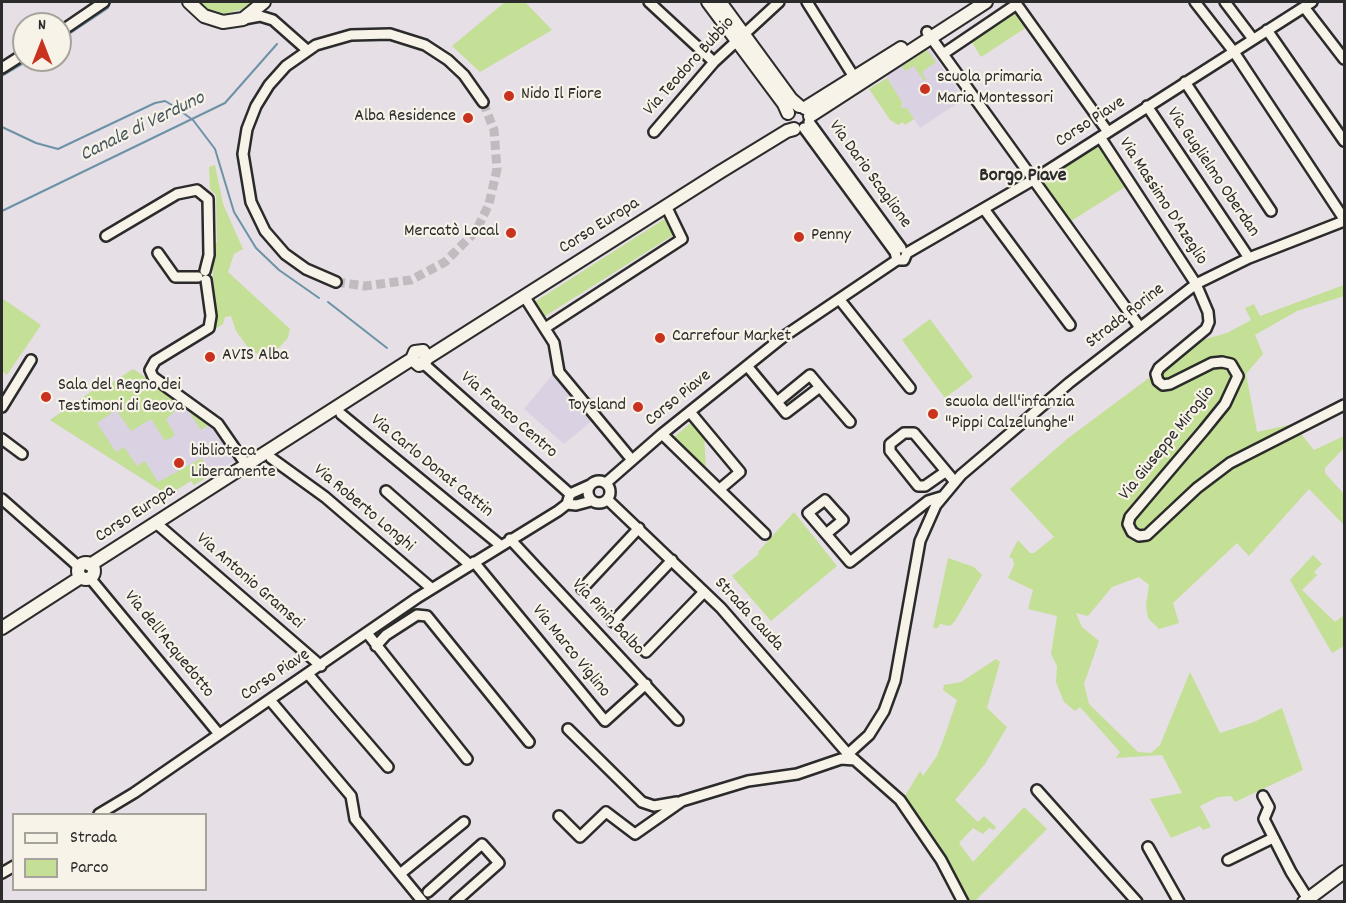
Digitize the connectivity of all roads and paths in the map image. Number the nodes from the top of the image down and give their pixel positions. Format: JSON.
{"nodes":[{"id":1,"x":104,"y":2,"type":"edge"},
{"id":2,"x":189,"y":2,"type":"edge"},
{"id":3,"x":265,"y":2,"type":"edge"},
{"id":4,"x":650,"y":2,"type":"edge"},
{"id":5,"x":708,"y":2,"type":"edge"},
{"id":6,"x":720,"y":2,"type":"edge"},
{"id":7,"x":778,"y":2,"type":"edge"},
{"id":8,"x":807,"y":2,"type":"edge"},
{"id":9,"x":974,"y":2,"type":"edge"},
{"id":10,"x":986,"y":2,"type":"edge"},
{"id":11,"x":1196,"y":2,"type":"edge"},
{"id":12,"x":1225,"y":2,"type":"edge"},
{"id":13,"x":1016,"y":3,"type":"edge"},
{"id":14,"x":1310,"y":3,"type":"edge"},
{"id":15,"x":243,"y":19,"type":"junction"},
{"id":16,"x":273,"y":20,"type":"junction"},
{"id":17,"x":72,"y":24,"type":"edge"},
{"id":18,"x":1267,"y":30,"type":"junction"},
{"id":19,"x":929,"y":35,"type":"junction"},
{"id":20,"x":740,"y":36,"type":"junction"},
{"id":21,"x":1253,"y":39,"type":"junction"},
{"id":22,"x":307,"y":51,"type":"junction"},
{"id":23,"x":1233,"y":52,"type":"junction"},
{"id":24,"x":943,"y":54,"type":"junction"},
{"id":25,"x":1344,"y":59,"type":"edge"},
{"id":26,"x":714,"y":62,"type":"junction"},
{"id":27,"x":854,"y":77,"type":"junction"},
{"id":28,"x":1185,"y":82,"type":"junction"},
{"id":29,"x":483,"y":102,"type":"tunnel mouth"},
{"id":30,"x":1147,"y":106,"type":"junction"},
{"id":31,"x":799,"y":118,"type":"junction"},
{"id":32,"x":654,"y":132,"type":"dead end"},
{"id":33,"x":1106,"y":133,"type":"junction"},
{"id":34,"x":1344,"y":141,"type":"edge"},
{"id":35,"x":1033,"y":180,"type":"junction"},
{"id":36,"x":984,"y":209,"type":"junction"},
{"id":37,"x":668,"y":210,"type":"dead end"},
{"id":38,"x":1271,"y":211,"type":"dead end"},
{"id":39,"x":1344,"y":220,"type":"edge"},
{"id":40,"x":106,"y":236,"type":"dead end"},
{"id":41,"x":158,"y":253,"type":"dead end"},
{"id":42,"x":900,"y":253,"type":"junction"},
{"id":43,"x":1249,"y":258,"type":"junction"},
{"id":44,"x":203,"y":276,"type":"junction"},
{"id":45,"x":336,"y":282,"type":"tunnel mouth"},
{"id":46,"x":1196,"y":284,"type":"junction"},
{"id":47,"x":524,"y":297,"type":"junction"},
{"id":48,"x":840,"y":300,"type":"junction"},
{"id":49,"x":1070,"y":325,"type":"dead end"},
{"id":50,"x":1139,"y":326,"type":"junction"},
{"id":51,"x":545,"y":328,"type":"junction"},
{"id":52,"x":420,"y":359,"type":"junction"},
{"id":53,"x":31,"y":360,"type":"dead end"},
{"id":54,"x":747,"y":366,"type":"junction"},
{"id":55,"x":820,"y":387,"type":"junction"},
{"id":56,"x":910,"y":388,"type":"dead end"},
{"id":57,"x":777,"y":402,"type":"junction"},
{"id":58,"x":1344,"y":405,"type":"edge"},
{"id":59,"x":2,"y":406,"type":"edge"},
{"id":60,"x":690,"y":412,"type":"junction"},
{"id":61,"x":341,"y":414,"type":"junction"},
{"id":62,"x":850,"y":422,"type":"dead end"},
{"id":63,"x":662,"y":434,"type":"junction"},
{"id":64,"x":2,"y":439,"type":"edge"},
{"id":65,"x":22,"y":454,"type":"dead end"},
{"id":66,"x":271,"y":458,"type":"junction"},
{"id":67,"x":632,"y":460,"type":"junction"},
{"id":68,"x":246,"y":466,"type":"junction"},
{"id":69,"x":945,"y":472,"type":"junction"},
{"id":70,"x":955,"y":482,"type":"junction"},
{"id":71,"x":606,"y":483,"type":"junction"},
{"id":72,"x":590,"y":485,"type":"junction"},
{"id":73,"x":720,"y":489,"type":"junction"},
{"id":74,"x":386,"y":491,"type":"dead end"},
{"id":75,"x":941,"y":496,"type":"junction"},
{"id":76,"x":2,"y":499,"type":"edge"},
{"id":77,"x":569,"y":499,"type":"junction"},
{"id":78,"x":608,"y":500,"type":"junction"},
{"id":79,"x":591,"y":501,"type":"junction"},
{"id":80,"x":159,"y":526,"type":"junction"},
{"id":81,"x":639,"y":528,"type":"junction"},
{"id":82,"x":765,"y":534,"type":"dead end"},
{"id":83,"x":826,"y":534,"type":"dead end"},
{"id":84,"x":510,"y":539,"type":"junction"},
{"id":85,"x":500,"y":545,"type":"junction"},
{"id":86,"x":672,"y":560,"type":"junction"},
{"id":87,"x":472,"y":563,"type":"junction"},
{"id":88,"x":85,"y":572,"type":"junction"},
{"id":89,"x":431,"y":588,"type":"junction"},
{"id":90,"x":582,"y":589,"type":"dead end"},
{"id":91,"x":704,"y":592,"type":"junction"},
{"id":92,"x":2,"y":621,"type":"edge"},
{"id":93,"x":613,"y":622,"type":"dead end"},
{"id":94,"x":2,"y":628,"type":"edge"},
{"id":95,"x":367,"y":633,"type":"junction"},
{"id":96,"x":376,"y":646,"type":"junction"},
{"id":97,"x":646,"y":652,"type":"dead end"},
{"id":98,"x":321,"y":666,"type":"junction"},
{"id":99,"x":308,"y":674,"type":"junction"},
{"id":100,"x":646,"y":684,"type":"junction"},
{"id":101,"x":270,"y":700,"type":"junction"},
{"id":102,"x":870,"y":712,"type":"dead end"},
{"id":103,"x":880,"y":717,"type":"junction"},
{"id":104,"x":678,"y":720,"type":"dead end"},
{"id":105,"x":568,"y":729,"type":"dead end"},
{"id":106,"x":219,"y":734,"type":"junction"},
{"id":107,"x":529,"y":742,"type":"dead end"},
{"id":108,"x":852,"y":757,"type":"junction"},
{"id":109,"x":467,"y":759,"type":"dead end"},
{"id":110,"x":388,"y":767,"type":"dead end"},
{"id":111,"x":1037,"y":790,"type":"dead end"},
{"id":112,"x":1263,"y":796,"type":"dead end"},
{"id":113,"x":682,"y":801,"type":"junction"},
{"id":114,"x":100,"y":813,"type":"edge"},
{"id":115,"x":559,"y":816,"type":"dead end"},
{"id":116,"x":464,"y":822,"type":"dead end"},
{"id":117,"x":1273,"y":838,"type":"junction"},
{"id":118,"x":1148,"y":847,"type":"dead end"},
{"id":119,"x":1228,"y":860,"type":"dead end"},
{"id":120,"x":1344,"y":872,"type":"edge"},
{"id":121,"x":400,"y":874,"type":"junction"},
{"id":122,"x":428,"y":892,"type":"dead end"},
{"id":123,"x":1306,"y":900,"type":"edge"},
{"id":124,"x":423,"y":902,"type":"edge"},
{"id":125,"x":455,"y":902,"type":"edge"},
{"id":126,"x":963,"y":902,"type":"edge"},
{"id":127,"x":1137,"y":902,"type":"edge"},
{"id":128,"x":1179,"y":902,"type":"edge"}],
"edges":[{"from":1,"to":17,"type":"street"},
{"from":2,"to":15,"type":"main road"},
{"from":3,"to":15,"type":"main road"},
{"from":3,"to":16,"type":"street"},
{"from":4,"to":26,"type":"street"},
{"from":5,"to":20,"type":"main road","name":"Via Dario Scaglione"},
{"from":6,"to":20,"type":"main road","name":"Via Dario Scaglione"},
{"from":7,"to":20,"type":"street","name":"Via Teodoro Bubbio"},
{"from":8,"to":27,"type":"street"},
{"from":9,"to":19,"type":"main road","name":"Corso Europa"},
{"from":10,"to":19,"type":"main road","name":"Corso Europa"},
{"from":11,"to":23,"type":"street"},
{"from":12,"to":21,"type":"street"},
{"from":13,"to":24,"type":"street"},
{"from":13,"to":33,"type":"street","name":"Via Massimo D'Azeglio"},
{"from":14,"to":18,"type":"street","name":"Corso Piave"},
{"from":14,"to":25,"type":"street"},
{"from":15,"to":16,"type":"street"},
{"from":16,"to":22,"type":"street"},
{"from":18,"to":21,"type":"street","name":"Corso Piave"},
{"from":18,"to":34,"type":"street"},
{"from":19,"to":24,"type":"street"},
{"from":19,"to":27,"type":"main road","name":"Corso Europa"},
{"from":19,"to":31,"type":"main road","name":"Corso Europa"},
{"from":20,"to":26,"type":"street","name":"Via Teodoro Bubbio"},
{"from":20,"to":31,"type":"main road","name":"Via Dario Scaglione"},
{"from":21,"to":23,"type":"street","name":"Corso Piave"},
{"from":22,"to":29,"type":"street"},
{"from":22,"to":45,"type":"street"},
{"from":23,"to":28,"type":"street","name":"Corso Piave"},
{"from":23,"to":39,"type":"street"},
{"from":24,"to":35,"type":"street"},
{"from":26,"to":32,"type":"street","name":"Via Teodoro Bubbio"},
{"from":27,"to":31,"type":"main road","name":"Corso Europa"},
{"from":28,"to":30,"type":"street","name":"Corso Piave"},
{"from":28,"to":38,"type":"street"},
{"from":30,"to":33,"type":"street","name":"Corso Piave"},
{"from":30,"to":43,"type":"street","name":"Via Guglielmo Oberdan"},
{"from":31,"to":42,"type":"street","name":"Via Dario Scaglione"},
{"from":31,"to":47,"type":"main road","name":"Corso Europa"},
{"from":31,"to":52,"type":"main road","name":"Corso Europa"},
{"from":33,"to":35,"type":"street","name":"Corso Piave"},
{"from":33,"to":46,"type":"street","name":"Via Massimo D'Azeglio"},
{"from":35,"to":36,"type":"street","name":"Corso Piave"},
{"from":35,"to":50,"type":"street"},
{"from":36,"to":42,"type":"street","name":"Corso Piave"},
{"from":36,"to":49,"type":"street"},
{"from":37,"to":51,"type":"street","name":"Corso Europa"},
{"from":39,"to":43,"type":"street","name":"Strada Rorine"},
{"from":40,"to":44,"type":"street"},
{"from":41,"to":44,"type":"street"},
{"from":42,"to":48,"type":"street","name":"Corso Piave"},
{"from":43,"to":46,"type":"street","name":"Strada Rorine"},
{"from":44,"to":68,"type":"street"},
{"from":46,"to":50,"type":"street","name":"Strada Rorine"},
{"from":46,"to":58,"type":"street","name":"Via Giuseppe Miroglio"},
{"from":47,"to":51,"type":"street"},
{"from":47,"to":52,"type":"main road","name":"Corso Europa"},
{"from":48,"to":54,"type":"street","name":"Corso Piave"},
{"from":48,"to":56,"type":"street"},
{"from":50,"to":70,"type":"street","name":"Strada Rorine"},
{"from":51,"to":67,"type":"street"},
{"from":52,"to":61,"type":"main road","name":"Corso Europa"},
{"from":52,"to":68,"type":"main road","name":"Corso Europa"},
{"from":52,"to":77,"type":"street","name":"Via Franco Centro"},
{"from":53,"to":59,"type":"street"},
{"from":54,"to":57,"type":"street"},
{"from":54,"to":60,"type":"street","name":"Corso Piave"},
{"from":55,"to":57,"type":"street"},
{"from":55,"to":57,"type":"street"},
{"from":55,"to":62,"type":"street"},
{"from":60,"to":63,"type":"street","name":"Corso Piave"},
{"from":60,"to":73,"type":"street"},
{"from":61,"to":66,"type":"main road","name":"Corso Europa"},
{"from":61,"to":85,"type":"street","name":"Via Carlo Donat Cattin"},
{"from":63,"to":67,"type":"street","name":"Corso Piave"},
{"from":63,"to":73,"type":"street"},
{"from":64,"to":65,"type":"street"},
{"from":66,"to":80,"type":"main road","name":"Corso Europa"},
{"from":66,"to":89,"type":"street","name":"Via Roberto Longhi"},
{"from":67,"to":71,"type":"street","name":"Corso Piave"},
{"from":68,"to":80,"type":"main road","name":"Corso Europa"},
{"from":69,"to":69,"type":"street"},
{"from":69,"to":70,"type":"street"},
{"from":70,"to":75,"type":"street","name":"Strada Rorine"},
{"from":71,"to":72,"type":"street"},
{"from":71,"to":78,"type":"street"},
{"from":72,"to":77,"type":"street","name":"Corso Piave"},
{"from":72,"to":79,"type":"street"},
{"from":73,"to":82,"type":"street"},
{"from":74,"to":87,"type":"street"},
{"from":75,"to":83,"type":"street"},
{"from":75,"to":103,"type":"street","name":"Strada Rorine"},
{"from":76,"to":88,"type":"street","name":"Via dell'Acquedotto"},
{"from":77,"to":79,"type":"street","name":"Corso Piave"},
{"from":77,"to":84,"type":"street","name":"Corso Piave"},
{"from":78,"to":79,"type":"street"},
{"from":78,"to":81,"type":"street","name":"Strada Cauda"},
{"from":80,"to":88,"type":"main road","name":"Corso Europa"},
{"from":80,"to":98,"type":"street","name":"Via Antonio Gramsci"},
{"from":81,"to":86,"type":"street","name":"Strada Cauda"},
{"from":81,"to":90,"type":"street"},
{"from":84,"to":85,"type":"street","name":"Corso Piave"},
{"from":84,"to":100,"type":"street","name":"Via Pinin Balbo"},
{"from":85,"to":87,"type":"street","name":"Corso Piave"},
{"from":86,"to":91,"type":"street","name":"Strada Cauda"},
{"from":86,"to":93,"type":"street"},
{"from":87,"to":89,"type":"street","name":"Corso Piave"},
{"from":87,"to":100,"type":"street","name":"Via Marco Viglino"},
{"from":88,"to":92,"type":"main road","name":"Corso Europa"},
{"from":88,"to":94,"type":"main road","name":"Corso Europa"},
{"from":88,"to":106,"type":"street","name":"Via dell'Acquedotto"},
{"from":89,"to":95,"type":"street","name":"Corso Piave"},
{"from":91,"to":97,"type":"street"},
{"from":91,"to":108,"type":"street","name":"Strada Cauda"},
{"from":95,"to":96,"type":"street"},
{"from":95,"to":98,"type":"street","name":"Corso Piave"},
{"from":96,"to":107,"type":"street"},
{"from":96,"to":109,"type":"street"},
{"from":98,"to":99,"type":"street","name":"Corso Piave"},
{"from":99,"to":101,"type":"street","name":"Corso Piave"},
{"from":99,"to":110,"type":"street"},
{"from":100,"to":104,"type":"street","name":"Via Pinin Balbo"},
{"from":101,"to":106,"type":"street","name":"Corso Piave"},
{"from":101,"to":121,"type":"street"},
{"from":102,"to":103,"type":"street"},
{"from":103,"to":108,"type":"street","name":"Strada Rorine"},
{"from":105,"to":113,"type":"street"},
{"from":106,"to":114,"type":"street","name":"Corso Piave"},
{"from":108,"to":113,"type":"street"},
{"from":108,"to":126,"type":"street","name":"Strada Cauda"},
{"from":111,"to":127,"type":"street"},
{"from":112,"to":117,"type":"street"},
{"from":113,"to":115,"type":"street"},
{"from":116,"to":121,"type":"street"},
{"from":117,"to":119,"type":"street"},
{"from":117,"to":123,"type":"street"},
{"from":118,"to":128,"type":"street"},
{"from":120,"to":123,"type":"main road"},
{"from":121,"to":124,"type":"street"},
{"from":122,"to":125,"type":"street"}]}
